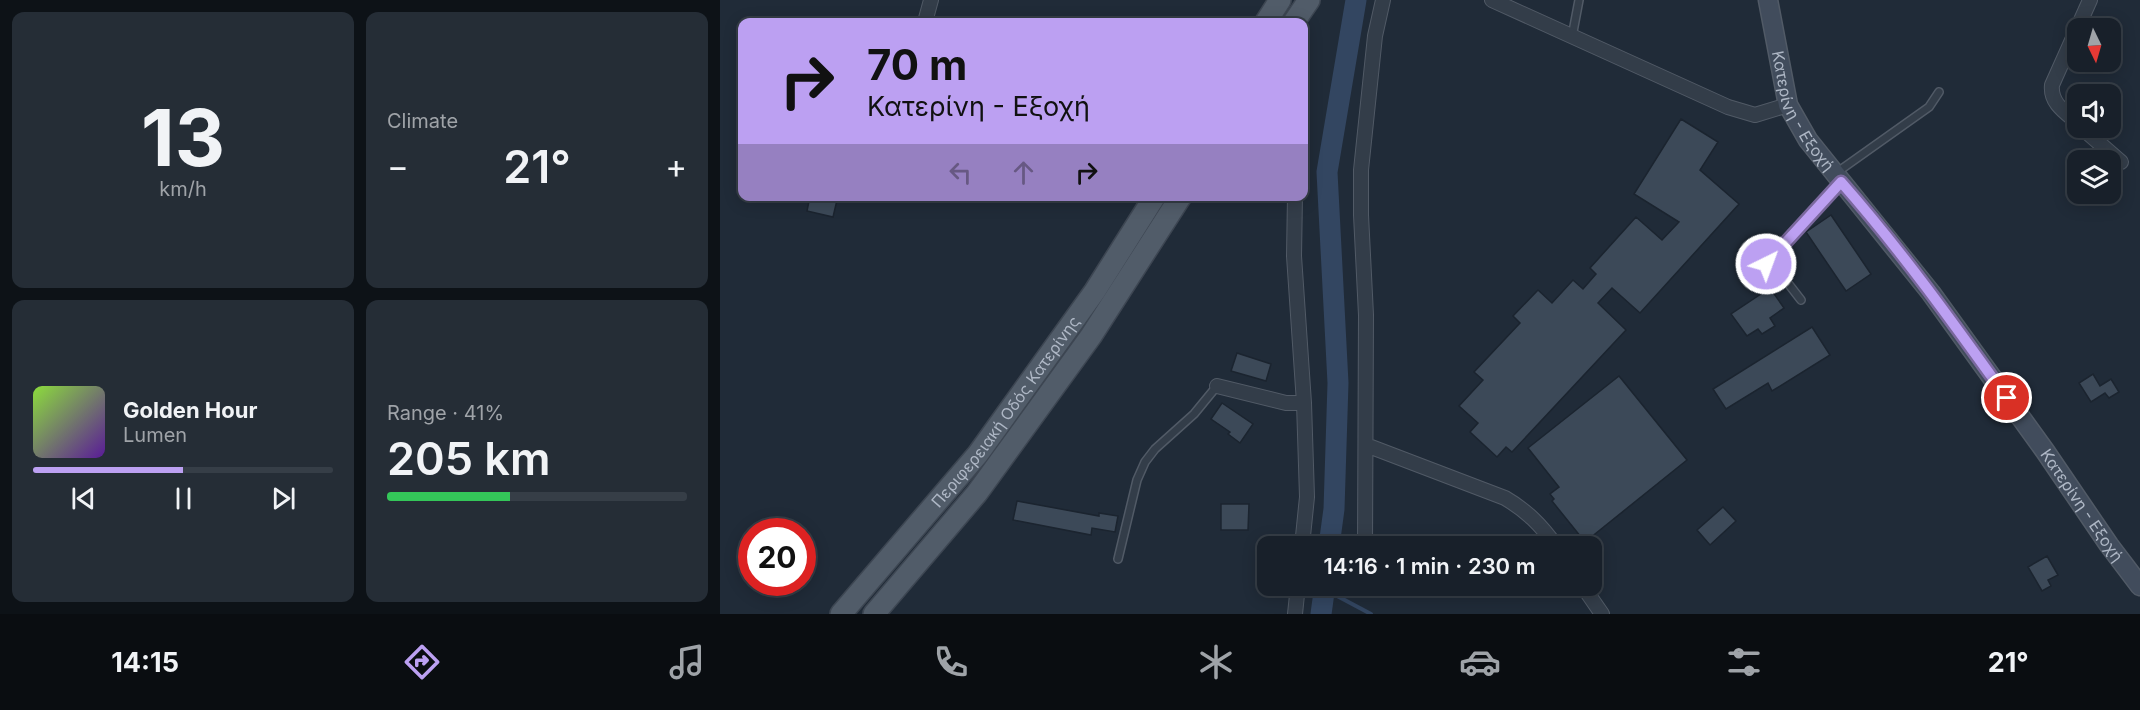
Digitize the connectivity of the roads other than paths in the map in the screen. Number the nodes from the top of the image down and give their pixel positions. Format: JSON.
{"nodes":[{"id":1,"x":931,"y":0,"type":"edge"},
{"id":2,"x":1280,"y":0,"type":"edge"},
{"id":3,"x":1309,"y":0,"type":"edge"},
{"id":4,"x":1383,"y":0,"type":"edge"},
{"id":5,"x":1492,"y":0,"type":"edge"},
{"id":6,"x":1579,"y":0,"type":"edge"},
{"id":7,"x":1768,"y":0,"type":"edge"},
{"id":8,"x":2091,"y":0,"type":"edge"},
{"id":9,"x":926,"y":18,"type":"edge"},
{"id":10,"x":1269,"y":18,"type":"edge"},
{"id":11,"x":1297,"y":18,"type":"edge"},
{"id":12,"x":1572,"y":37,"type":"junction"},
{"id":13,"x":1939,"y":92,"type":"dead end"},
{"id":14,"x":1788,"y":105,"type":"junction"},
{"id":15,"x":2067,"y":114,"type":"edge"},
{"id":16,"x":2093,"y":138,"type":"edge"},
{"id":17,"x":2107,"y":150,"type":"edge"},
{"id":18,"x":1838,"y":178,"type":"junction"},
{"id":19,"x":1152,"y":201,"type":"edge"},
{"id":20,"x":1178,"y":201,"type":"edge"},
{"id":21,"x":1295,"y":201,"type":"edge"},
{"id":22,"x":1801,"y":300,"type":"dead end"},
{"id":23,"x":1217,"y":386,"type":"joint"},
{"id":24,"x":1304,"y":403,"type":"junction"},
{"id":25,"x":1366,"y":445,"type":"junction"},
{"id":26,"x":1303,"y":536,"type":"edge"},
{"id":27,"x":1365,"y":536,"type":"edge"},
{"id":28,"x":1548,"y":536,"type":"edge"},
{"id":29,"x":1118,"y":559,"type":"dead end"},
{"id":30,"x":2140,"y":586,"type":"edge"},
{"id":31,"x":1297,"y":596,"type":"edge"},
{"id":32,"x":1590,"y":596,"type":"edge"},
{"id":33,"x":841,"y":614,"type":"edge"},
{"id":34,"x":874,"y":614,"type":"edge"},
{"id":35,"x":1295,"y":614,"type":"edge"},
{"id":36,"x":1602,"y":614,"type":"edge"}],
"edges":[{"from":1,"to":9,"type":"street"},
{"from":2,"to":10,"type":"main road"},
{"from":3,"to":11,"type":"main road"},
{"from":4,"to":25,"type":"street"},
{"from":5,"to":12,"type":"street"},
{"from":6,"to":12,"type":"lane"},
{"from":7,"to":14,"type":"main road","name":"Κατερίνη - Εξοχή"},
{"from":8,"to":15,"type":"street"},
{"from":12,"to":14,"type":"street"},
{"from":13,"to":18,"type":"lane"},
{"from":14,"to":18,"type":"main road","name":"Κατερίνη - Εξοχή"},
{"from":16,"to":17,"type":"street"},
{"from":18,"to":22,"type":"lane"},
{"from":18,"to":30,"type":"main road","name":"Κατερίνη - Εξοχή"},
{"from":19,"to":33,"type":"main road","name":"Περιφερειακή Οδός Κατερίνης"},
{"from":20,"to":34,"type":"main road","name":"Περιφερειακή Οδός Κατερίνης"},
{"from":21,"to":24,"type":"street"},
{"from":23,"to":24,"type":"street"},
{"from":23,"to":29,"type":"lane"},
{"from":24,"to":26,"type":"street"},
{"from":25,"to":27,"type":"street"},
{"from":25,"to":28,"type":"street"},
{"from":31,"to":35,"type":"street"},
{"from":32,"to":36,"type":"street"}]}
